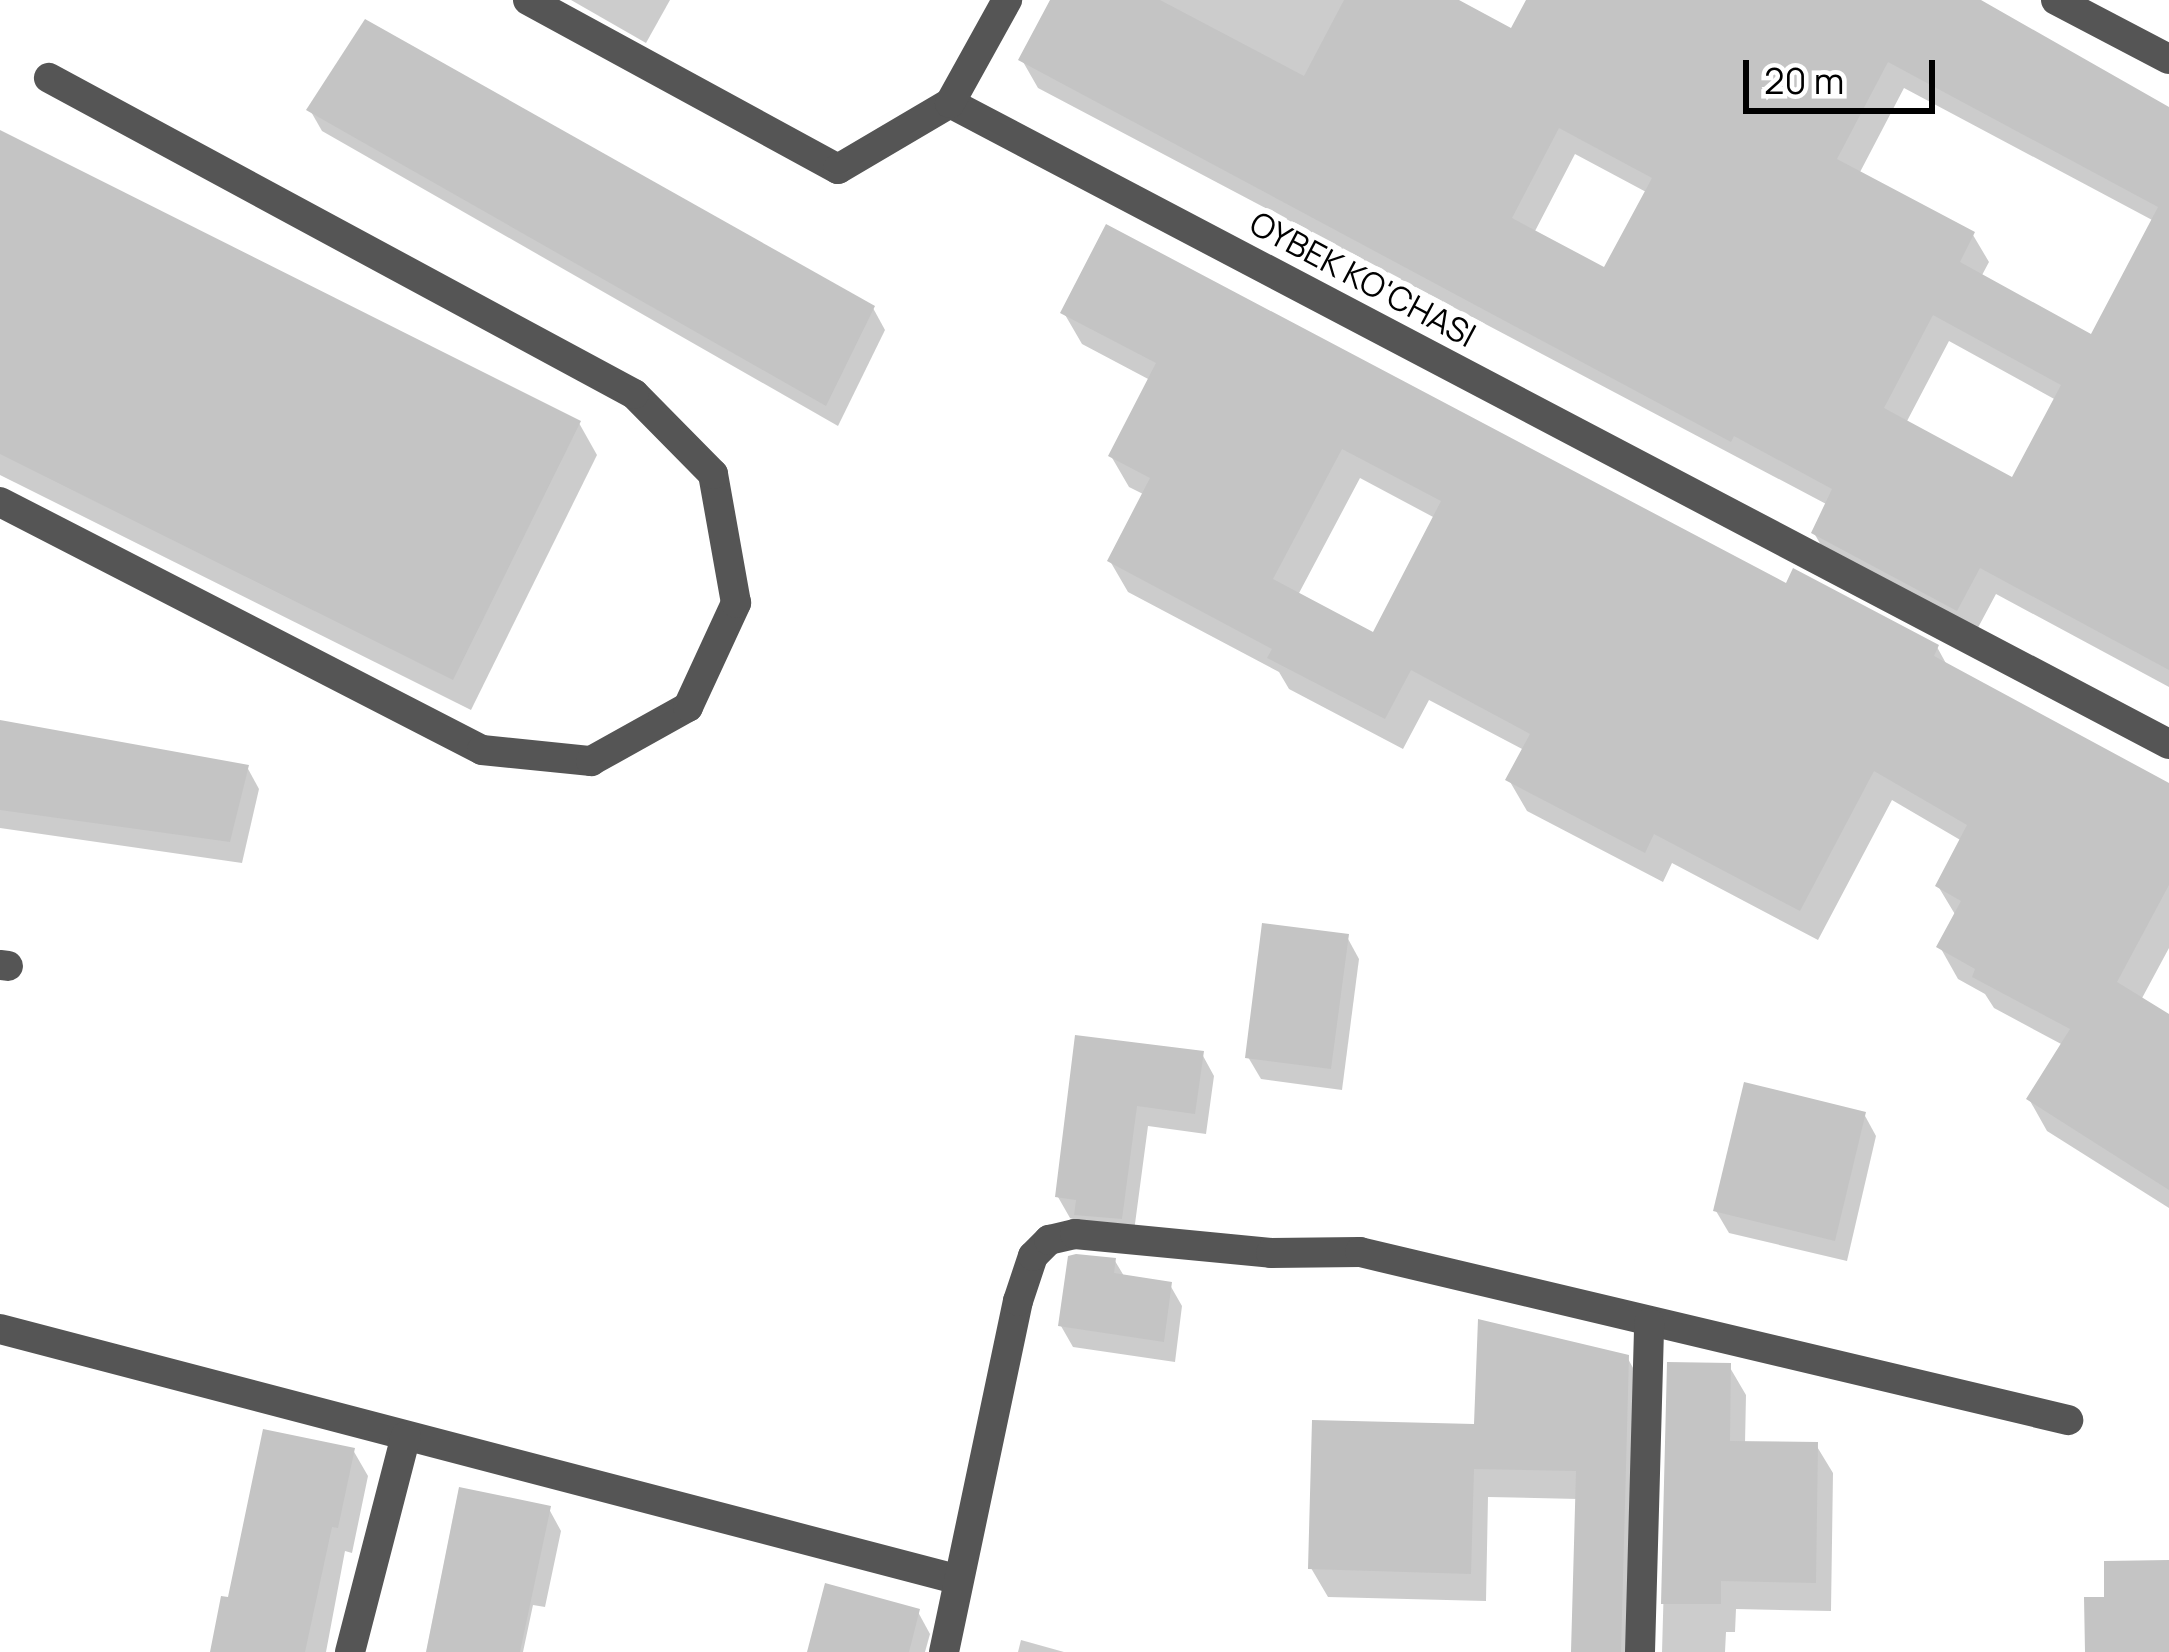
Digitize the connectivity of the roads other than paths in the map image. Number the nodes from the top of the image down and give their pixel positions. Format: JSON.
{"nodes":[{"id":1,"x":528,"y":0,"type":"edge"},
{"id":2,"x":1007,"y":0,"type":"edge"},
{"id":3,"x":2056,"y":0,"type":"edge"},
{"id":4,"x":2169,"y":59,"type":"edge"},
{"id":5,"x":49,"y":78,"type":"dead end"},
{"id":6,"x":950,"y":103,"type":"junction"},
{"id":7,"x":0,"y":502,"type":"edge"},
{"id":8,"x":2169,"y":744,"type":"edge"},
{"id":9,"x":1649,"y":1323,"type":"junction"},
{"id":10,"x":0,"y":1329,"type":"edge"},
{"id":11,"x":2068,"y":1420,"type":"dead end"},
{"id":12,"x":406,"y":1436,"type":"junction"},
{"id":13,"x":956,"y":1579,"type":"junction"},
{"id":14,"x":350,"y":1652,"type":"edge"},
{"id":15,"x":944,"y":1652,"type":"edge"},
{"id":16,"x":1640,"y":1652,"type":"edge"}],
"edges":[{"from":1,"to":6,"type":"street"},
{"from":2,"to":6,"type":"street"},
{"from":3,"to":4,"type":"street"},
{"from":5,"to":7,"type":"street"},
{"from":6,"to":8,"type":"street","name":"OYBEK KO'CHASI"},
{"from":9,"to":11,"type":"street"},
{"from":9,"to":13,"type":"street"},
{"from":9,"to":16,"type":"street"},
{"from":10,"to":12,"type":"street"},
{"from":12,"to":13,"type":"street"},
{"from":12,"to":14,"type":"street"},
{"from":13,"to":15,"type":"street"}]}
